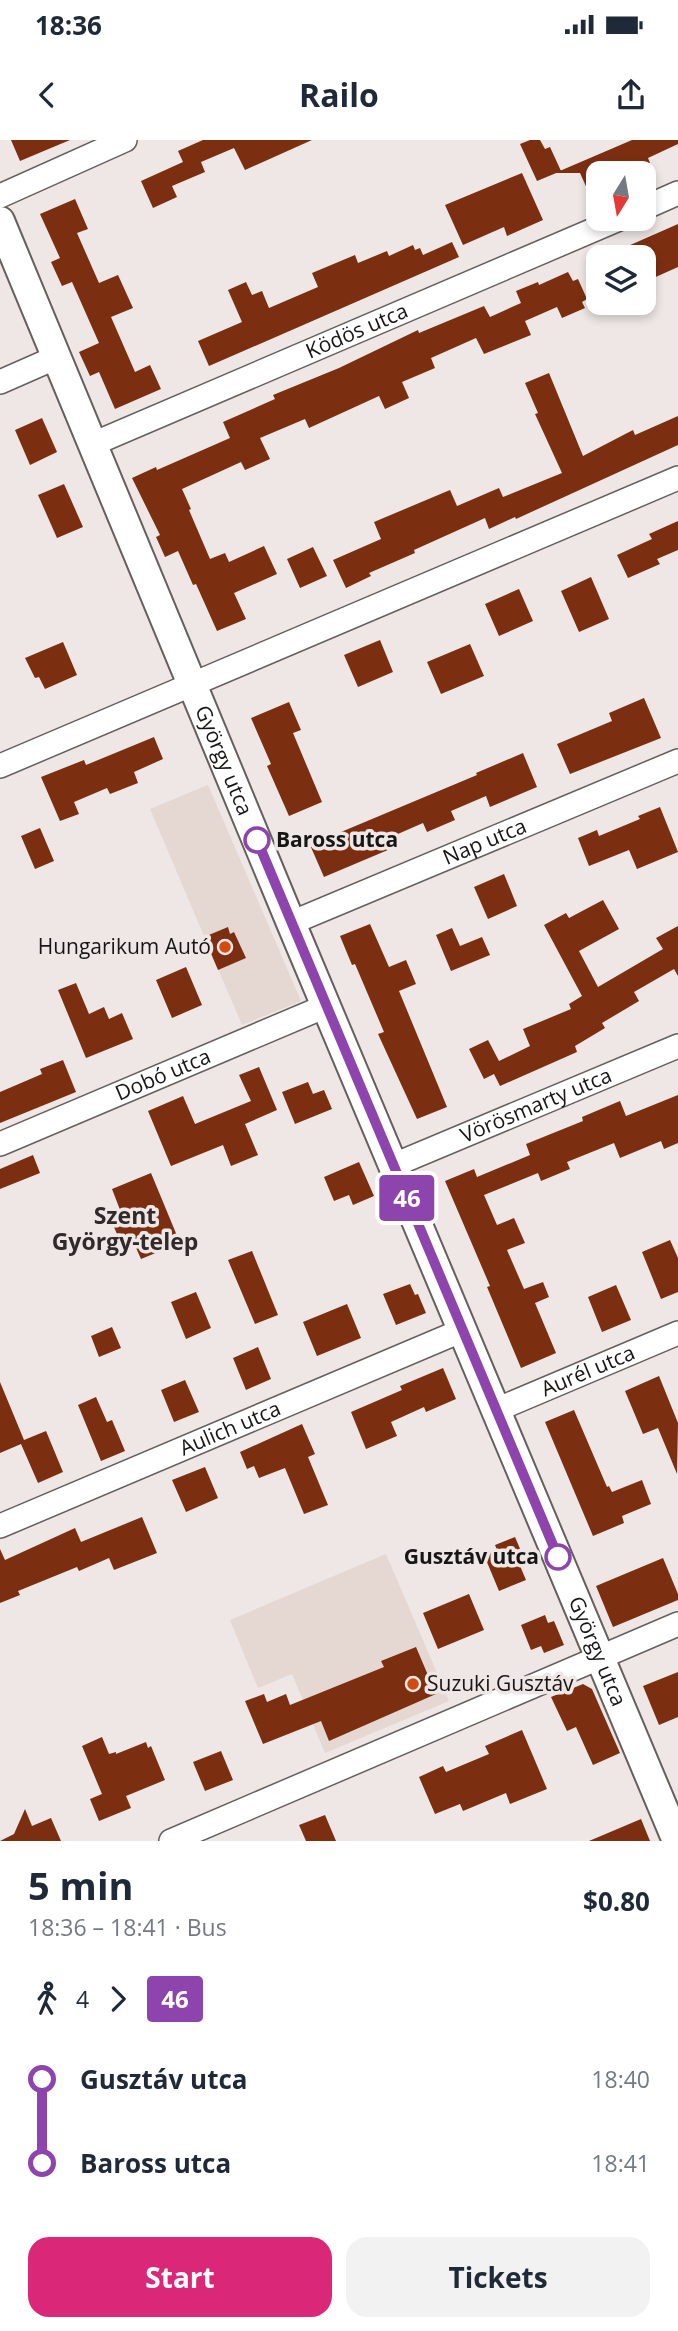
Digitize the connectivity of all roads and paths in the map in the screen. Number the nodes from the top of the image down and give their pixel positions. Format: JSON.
{"nodes":[{"id":1,"x":125,"y":140,"type":"edge"},
{"id":2,"x":678,"y":194,"type":"edge"},
{"id":3,"x":0,"y":196,"type":"edge"},
{"id":4,"x":656,"y":203,"type":"edge"},
{"id":5,"x":0,"y":221,"type":"edge"},
{"id":6,"x":591,"y":231,"type":"edge"},
{"id":7,"x":57,"y":357,"type":"junction"},
{"id":8,"x":0,"y":382,"type":"edge"},
{"id":9,"x":93,"y":443,"type":"junction"},
{"id":10,"x":678,"y":478,"type":"edge"},
{"id":11,"x":193,"y":684,"type":"junction"},
{"id":12,"x":678,"y":761,"type":"edge"},
{"id":13,"x":0,"y":766,"type":"edge"},
{"id":14,"x":291,"y":923,"type":"junction"},
{"id":15,"x":326,"y":1006,"type":"junction"},
{"id":16,"x":678,"y":1046,"type":"edge"},
{"id":17,"x":0,"y":1144,"type":"edge"},
{"id":18,"x":394,"y":1165,"type":"junction"},
{"id":19,"x":463,"y":1330,"type":"junction"},
{"id":20,"x":678,"y":1333,"type":"edge"},
{"id":21,"x":496,"y":1410,"type":"junction"},
{"id":22,"x":0,"y":1526,"type":"edge"},
{"id":23,"x":678,"y":1624,"type":"edge"},
{"id":24,"x":600,"y":1657,"type":"junction"},
{"id":25,"x":171,"y":1841,"type":"edge"},
{"id":26,"x":677,"y":1841,"type":"edge"}],
"edges":[{"from":1,"to":3,"type":"street"},
{"from":2,"to":4,"type":"street"},
{"from":5,"to":7,"type":"street","name":"György utca"},
{"from":6,"to":9,"type":"street","name":"Ködös utca"},
{"from":7,"to":8,"type":"street"},
{"from":7,"to":9,"type":"street","name":"György utca"},
{"from":9,"to":11,"type":"street","name":"György utca"},
{"from":10,"to":11,"type":"street"},
{"from":11,"to":13,"type":"street"},
{"from":11,"to":14,"type":"street","name":"György utca"},
{"from":12,"to":14,"type":"street","name":"Nap utca"},
{"from":14,"to":15,"type":"street","name":"György utca"},
{"from":15,"to":17,"type":"street","name":"Dobó utca"},
{"from":15,"to":18,"type":"street","name":"György utca"},
{"from":16,"to":18,"type":"street","name":"Vörösmarty utca"},
{"from":18,"to":19,"type":"street","name":"György utca"},
{"from":19,"to":21,"type":"street","name":"György utca"},
{"from":19,"to":22,"type":"street","name":"Aulich utca"},
{"from":20,"to":21,"type":"street","name":"Aurél utca"},
{"from":21,"to":24,"type":"street","name":"György utca"},
{"from":23,"to":24,"type":"street"},
{"from":24,"to":25,"type":"street"},
{"from":24,"to":26,"type":"street","name":"György utca"}]}
